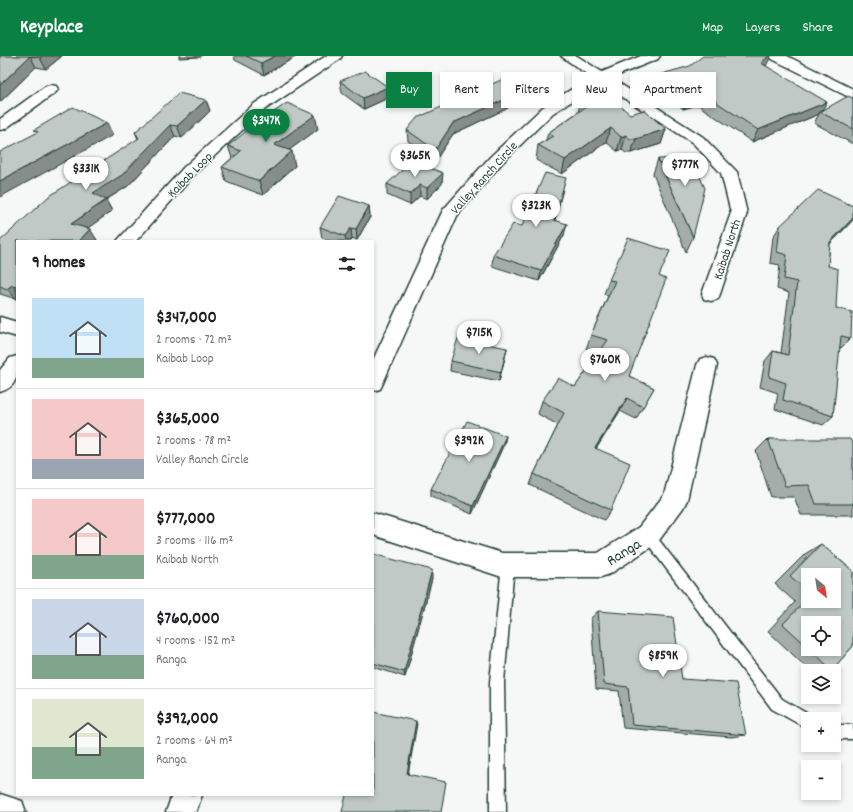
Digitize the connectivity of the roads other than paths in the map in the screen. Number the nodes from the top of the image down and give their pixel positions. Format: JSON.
{"nodes":[{"id":1,"x":335,"y":56,"type":"edge"},
{"id":2,"x":568,"y":56,"type":"edge"},
{"id":3,"x":653,"y":56,"type":"edge"},
{"id":4,"x":776,"y":56,"type":"edge"},
{"id":5,"x":593,"y":72,"type":"edge"},
{"id":6,"x":613,"y":72,"type":"edge"},
{"id":7,"x":51,"y":89,"type":"dead end"},
{"id":8,"x":622,"y":91,"type":"edge"},
{"id":9,"x":572,"y":95,"type":"edge"},
{"id":10,"x":853,"y":95,"type":"edge"},
{"id":11,"x":0,"y":126,"type":"edge"},
{"id":12,"x":127,"y":240,"type":"edge"},
{"id":13,"x":711,"y":294,"type":"dead end"},
{"id":14,"x":0,"y":324,"type":"edge"},
{"id":15,"x":16,"y":330,"type":"edge"},
{"id":16,"x":16,"y":365,"type":"edge"},
{"id":17,"x":708,"y":365,"type":"dead end"},
{"id":18,"x":374,"y":381,"type":"edge"},
{"id":19,"x":0,"y":384,"type":"edge"},
{"id":20,"x":374,"y":524,"type":"edge"},
{"id":21,"x":648,"y":535,"type":"junction"},
{"id":22,"x":508,"y":565,"type":"junction"},
{"id":23,"x":801,"y":718,"type":"edge"},
{"id":24,"x":841,"y":732,"type":"edge"},
{"id":25,"x":853,"y":732,"type":"edge"},
{"id":26,"x":187,"y":796,"type":"edge"},
{"id":27,"x":0,"y":809,"type":"edge"},
{"id":28,"x":12,"y":812,"type":"edge"},
{"id":29,"x":181,"y":812,"type":"edge"},
{"id":30,"x":498,"y":812,"type":"edge"}],
"edges":[{"from":1,"to":12,"type":"street","name":"Kaibab Loop"},
{"from":2,"to":5,"type":"street"},
{"from":3,"to":6,"type":"street","name":"Valley Ranch Circle"},
{"from":4,"to":10,"type":"street"},
{"from":7,"to":11,"type":"street"},
{"from":8,"to":13,"type":"street","name":"Kaibab North"},
{"from":9,"to":18,"type":"street","name":"Valley Ranch Circle"},
{"from":14,"to":15,"type":"street"},
{"from":16,"to":19,"type":"street"},
{"from":17,"to":21,"type":"street","name":"Ranga"},
{"from":20,"to":22,"type":"street","name":"Ranga"},
{"from":21,"to":22,"type":"street","name":"Ranga"},
{"from":21,"to":23,"type":"lane"},
{"from":22,"to":30,"type":"lane"},
{"from":24,"to":25,"type":"lane"},
{"from":26,"to":29,"type":"street"},
{"from":27,"to":28,"type":"street"}]}
